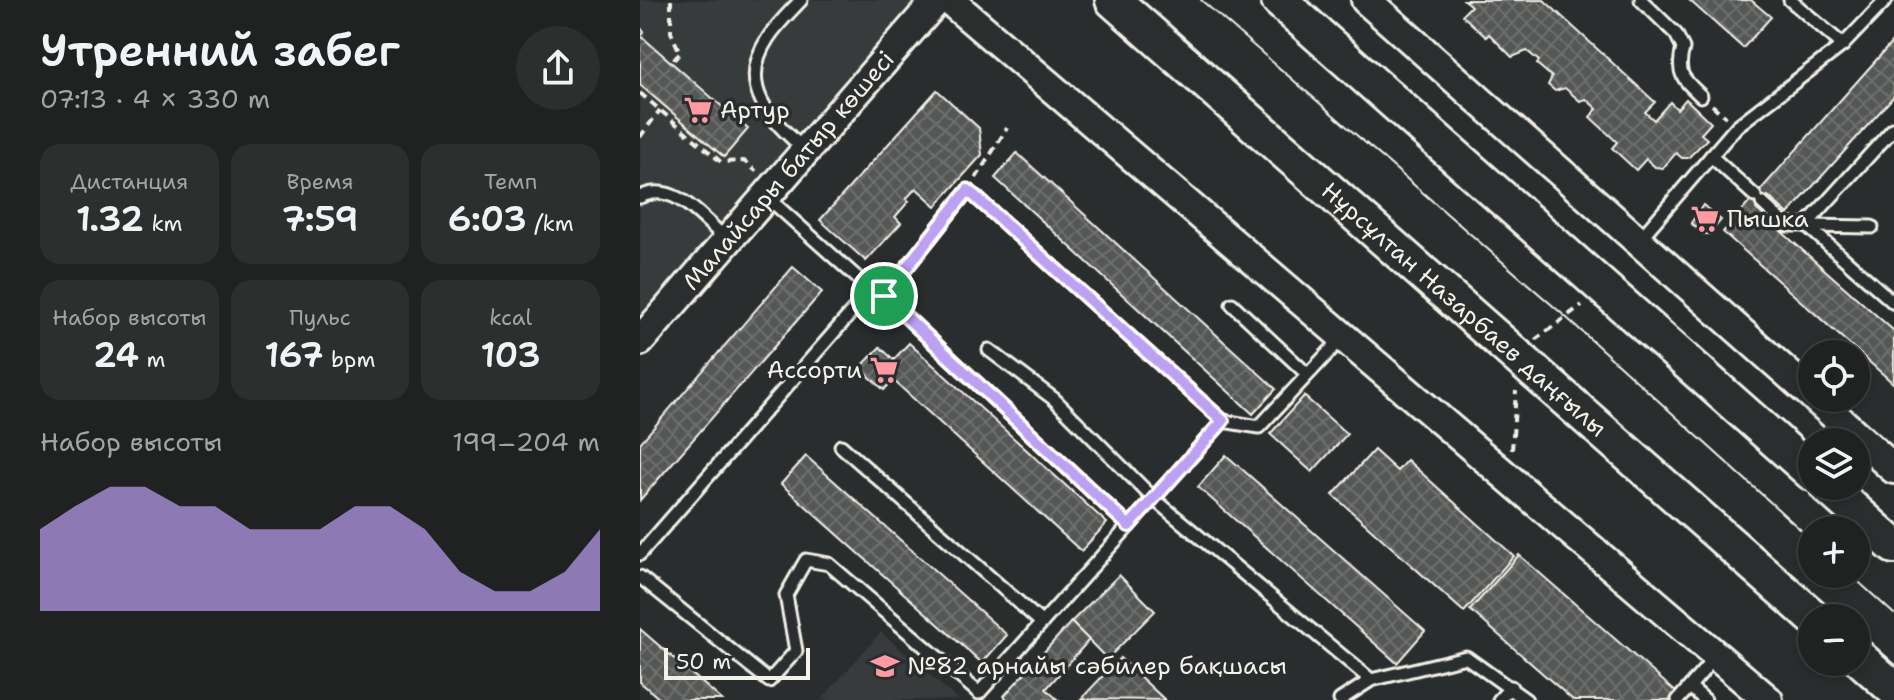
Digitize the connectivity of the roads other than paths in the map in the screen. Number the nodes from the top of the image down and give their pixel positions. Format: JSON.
{"nodes":[{"id":1,"x":801,"y":0,"type":"edge"},
{"id":2,"x":937,"y":0,"type":"edge"},
{"id":3,"x":949,"y":0,"type":"edge"},
{"id":4,"x":1113,"y":0,"type":"edge"},
{"id":5,"x":1279,"y":0,"type":"edge"},
{"id":6,"x":1366,"y":0,"type":"edge"},
{"id":7,"x":1641,"y":0,"type":"edge"},
{"id":8,"x":1790,"y":0,"type":"edge"},
{"id":9,"x":1886,"y":0,"type":"edge"},
{"id":10,"x":1843,"y":45,"type":"junction"},
{"id":11,"x":1701,"y":96,"type":"road end"},
{"id":12,"x":1894,"y":128,"type":"edge"},
{"id":13,"x":805,"y":150,"type":"junction"},
{"id":14,"x":1711,"y":156,"type":"junction"},
{"id":15,"x":769,"y":191,"type":"junction"},
{"id":16,"x":640,"y":197,"type":"edge"},
{"id":17,"x":1806,"y":225,"type":"junction"},
{"id":18,"x":1872,"y":227,"type":"dead end"},
{"id":19,"x":727,"y":239,"type":"junction"},
{"id":20,"x":1639,"y":240,"type":"junction"},
{"id":21,"x":871,"y":290,"type":"junction"},
{"id":22,"x":884,"y":296,"type":"junction"},
{"id":23,"x":1894,"y":303,"type":"edge"},
{"id":24,"x":1232,"y":304,"type":"dead end"},
{"id":25,"x":1343,"y":337,"type":"junction"},
{"id":26,"x":640,"y":341,"type":"edge"},
{"id":27,"x":989,"y":350,"type":"dead end"},
{"id":28,"x":1307,"y":374,"type":"junction"},
{"id":29,"x":1798,"y":383,"type":"edge"},
{"id":30,"x":1830,"y":412,"type":"edge"},
{"id":31,"x":1223,"y":421,"type":"junction"},
{"id":32,"x":841,"y":446,"type":"dead end"},
{"id":33,"x":1798,"y":461,"type":"edge"},
{"id":34,"x":1894,"y":469,"type":"edge"},
{"id":35,"x":1154,"y":499,"type":"junction"},
{"id":36,"x":1843,"y":500,"type":"edge"},
{"id":37,"x":1129,"y":526,"type":"junction"},
{"id":38,"x":1894,"y":546,"type":"edge"},
{"id":39,"x":640,"y":554,"type":"edge"},
{"id":40,"x":640,"y":577,"type":"edge"},
{"id":41,"x":1798,"y":604,"type":"edge"},
{"id":42,"x":1042,"y":623,"type":"junction"},
{"id":43,"x":1716,"y":656,"type":"junction"},
{"id":44,"x":1870,"y":668,"type":"edge"},
{"id":45,"x":1371,"y":680,"type":"junction"},
{"id":46,"x":1511,"y":687,"type":"junction"},
{"id":47,"x":1690,"y":687,"type":"junction"},
{"id":48,"x":1894,"y":689,"type":"edge"},
{"id":49,"x":1340,"y":700,"type":"edge"},
{"id":50,"x":1499,"y":700,"type":"edge"},
{"id":51,"x":1526,"y":700,"type":"edge"},
{"id":52,"x":1678,"y":700,"type":"edge"},
{"id":53,"x":1705,"y":700,"type":"edge"},
{"id":54,"x":1768,"y":700,"type":"edge"}],
"edges":[{"from":1,"to":13,"type":"lane"},
{"from":2,"to":13,"type":"street","name":"Малайсары батыр көшесі"},
{"from":3,"to":25,"type":"street"},
{"from":4,"to":41,"type":"main road","name":"Нұрсұлтан Назарбаев даңғылы"},
{"from":5,"to":33,"type":"main road"},
{"from":6,"to":20,"type":"street"},
{"from":7,"to":11,"type":"lane"},
{"from":8,"to":10,"type":"lane"},
{"from":9,"to":10,"type":"lane"},
{"from":10,"to":14,"type":"lane"},
{"from":12,"to":17,"type":"lane"},
{"from":13,"to":15,"type":"street","name":"Малайсары батыр көшесі"},
{"from":14,"to":17,"type":"lane"},
{"from":14,"to":20,"type":"lane"},
{"from":15,"to":19,"type":"street","name":"Малайсары батыр көшесі"},
{"from":15,"to":21,"type":"lane"},
{"from":16,"to":19,"type":"lane"},
{"from":17,"to":18,"type":"lane"},
{"from":17,"to":23,"type":"lane"},
{"from":19,"to":26,"type":"street","name":"Малайсары батыр көшесі"},
{"from":20,"to":29,"type":"street"},
{"from":21,"to":22,"type":"lane"},
{"from":21,"to":39,"type":"lane"},
{"from":22,"to":31,"type":"lane"},
{"from":22,"to":37,"type":"lane"},
{"from":24,"to":28,"type":"lane"},
{"from":25,"to":28,"type":"lane"},
{"from":25,"to":43,"type":"street"},
{"from":27,"to":35,"type":"lane"},
{"from":28,"to":31,"type":"lane"},
{"from":30,"to":34,"type":"street"},
{"from":31,"to":35,"type":"lane"},
{"from":32,"to":42,"type":"lane"},
{"from":35,"to":37,"type":"lane"},
{"from":35,"to":45,"type":"lane"},
{"from":36,"to":38,"type":"main road"},
{"from":37,"to":42,"type":"lane"},
{"from":40,"to":42,"type":"lane"},
{"from":43,"to":47,"type":"lane"},
{"from":43,"to":54,"type":"street"},
{"from":44,"to":48,"type":"main road"},
{"from":45,"to":46,"type":"lane"},
{"from":45,"to":49,"type":"lane"},
{"from":46,"to":50,"type":"lane"},
{"from":46,"to":51,"type":"lane"},
{"from":47,"to":52,"type":"lane"},
{"from":47,"to":53,"type":"lane"}]}
